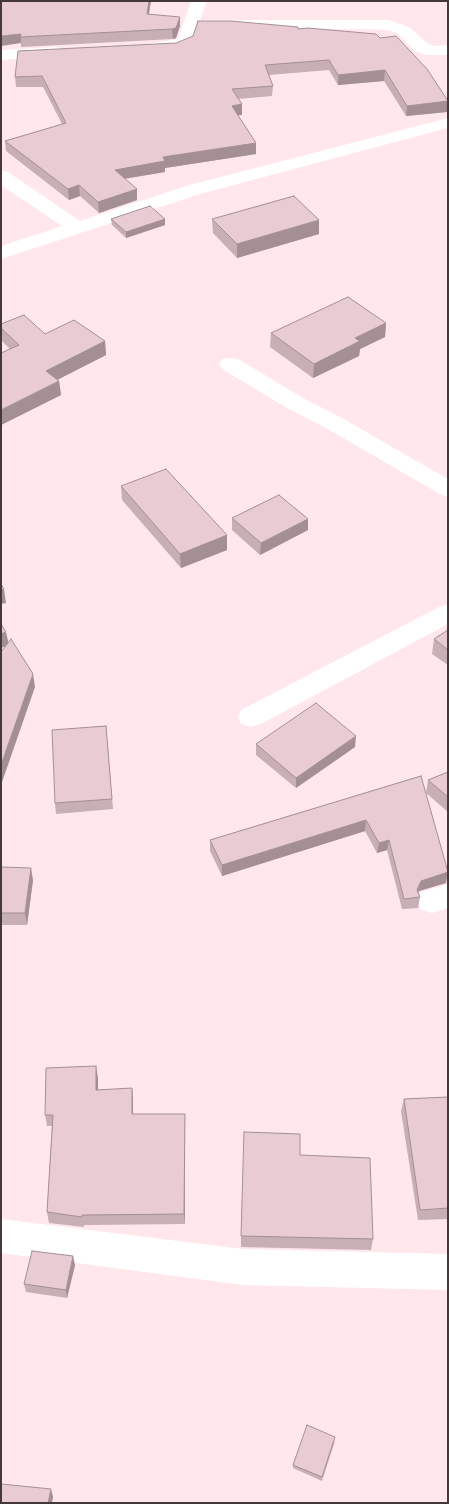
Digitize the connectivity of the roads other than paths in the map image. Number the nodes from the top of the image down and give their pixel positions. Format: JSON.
{"nodes":[{"id":1,"x":199,"y":1,"type":"edge"},
{"id":2,"x":190,"y":25,"type":"junction"},
{"id":3,"x":137,"y":48,"type":"edge"},
{"id":4,"x":448,"y":50,"type":"edge"},
{"id":5,"x":72,"y":51,"type":"edge"},
{"id":6,"x":1,"y":55,"type":"edge"},
{"id":7,"x":448,"y":124,"type":"edge"},
{"id":8,"x":1,"y":176,"type":"edge"},
{"id":9,"x":76,"y":227,"type":"junction"},
{"id":10,"x":1,"y":252,"type":"edge"},
{"id":11,"x":230,"y":364,"type":"dead end"},
{"id":12,"x":448,"y":489,"type":"edge"},
{"id":13,"x":448,"y":613,"type":"edge"},
{"id":14,"x":251,"y":718,"type":"dead end"},
{"id":15,"x":1,"y":1236,"type":"edge"},
{"id":16,"x":448,"y":1272,"type":"edge"}],
"edges":[{"from":1,"to":2,"type":"street"},
{"from":2,"to":3,"type":"street"},
{"from":2,"to":4,"type":"street"},
{"from":5,"to":6,"type":"street"},
{"from":7,"to":9,"type":"street"},
{"from":8,"to":9,"type":"street"},
{"from":9,"to":10,"type":"street"},
{"from":11,"to":12,"type":"street"},
{"from":13,"to":14,"type":"street"},
{"from":15,"to":16,"type":"street"}]}
